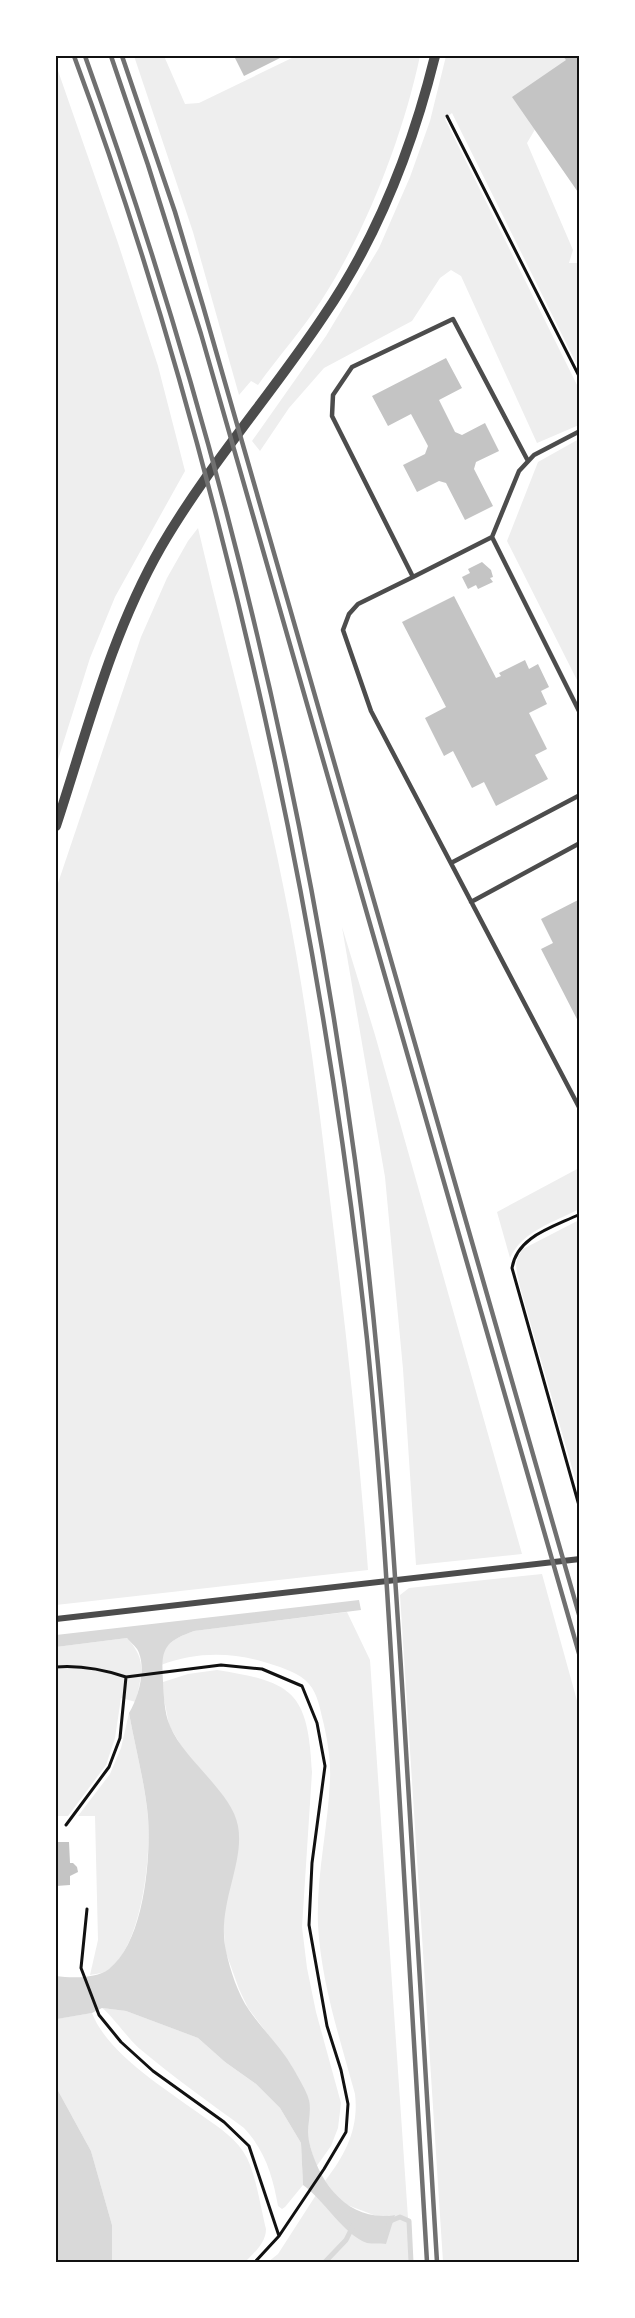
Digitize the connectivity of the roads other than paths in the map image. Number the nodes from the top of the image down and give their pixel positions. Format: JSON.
{"nodes":[{"id":1,"x":435,"y":56,"type":"edge"},
{"id":2,"x":579,"y":430,"type":"edge"},
{"id":3,"x":528,"y":461,"type":"junction"},
{"id":4,"x":492,"y":537,"type":"junction"},
{"id":5,"x":413,"y":577,"type":"junction"},
{"id":6,"x":579,"y":713,"type":"edge"},
{"id":7,"x":579,"y":795,"type":"edge"},
{"id":8,"x":56,"y":826,"type":"edge"},
{"id":9,"x":579,"y":843,"type":"edge"},
{"id":10,"x":450,"y":863,"type":"junction"},
{"id":11,"x":471,"y":902,"type":"junction"},
{"id":12,"x":579,"y":1110,"type":"edge"},
{"id":13,"x":579,"y":1559,"type":"edge"},
{"id":14,"x":56,"y":1619,"type":"edge"}],
"edges":[{"from":1,"to":8,"type":"street"},
{"from":2,"to":3,"type":"lane"},
{"from":3,"to":4,"type":"lane"},
{"from":3,"to":5,"type":"lane"},
{"from":4,"to":5,"type":"lane"},
{"from":4,"to":6,"type":"lane"},
{"from":5,"to":10,"type":"lane"},
{"from":7,"to":10,"type":"lane"},
{"from":9,"to":11,"type":"lane"},
{"from":10,"to":11,"type":"lane"},
{"from":11,"to":12,"type":"lane"},
{"from":13,"to":14,"type":"street"}]}
